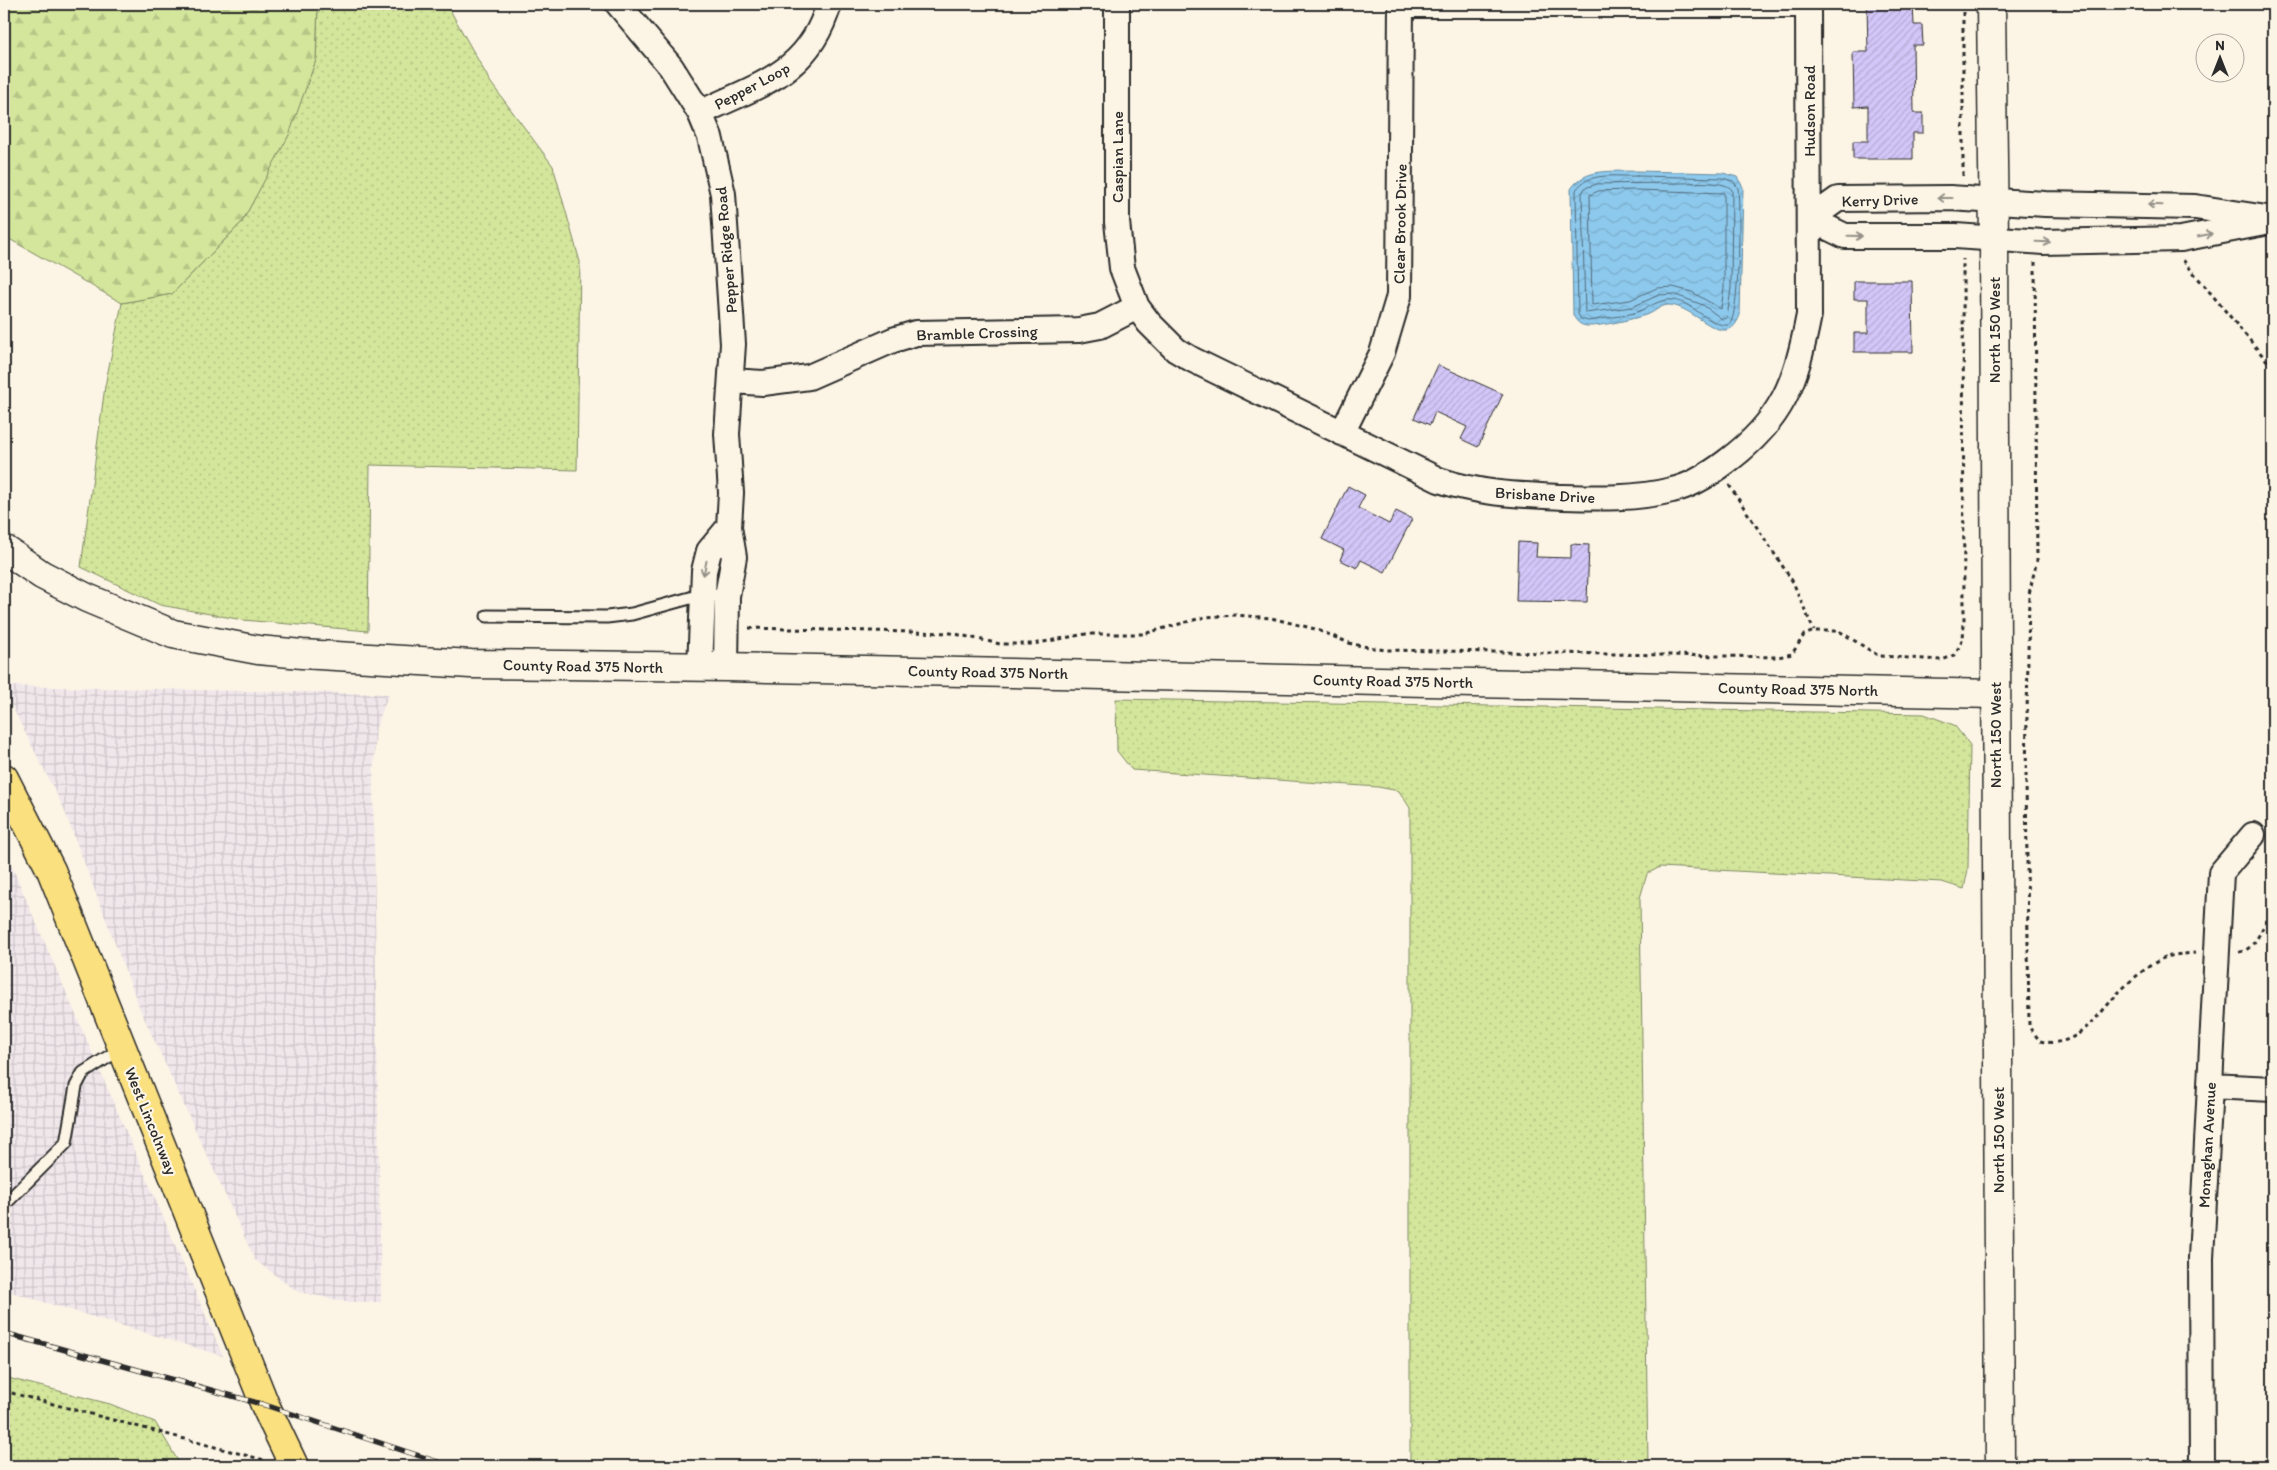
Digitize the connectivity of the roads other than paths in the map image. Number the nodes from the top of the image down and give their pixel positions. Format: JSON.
{"nodes":[{"id":1,"x":618,"y":4,"type":"edge"},
{"id":2,"x":829,"y":4,"type":"edge"},
{"id":3,"x":1116,"y":4,"type":"edge"},
{"id":4,"x":1401,"y":4,"type":"edge"},
{"id":5,"x":1991,"y":4,"type":"edge"},
{"id":6,"x":1808,"y":5,"type":"edge"},
{"id":7,"x":700,"y":113,"type":"junction"},
{"id":8,"x":1994,"y":200,"type":"junction"},
{"id":9,"x":1810,"y":219,"type":"junction"},
{"id":10,"x":2273,"y":220,"type":"edge"},
{"id":11,"x":1994,"y":248,"type":"junction"},
{"id":12,"x":1136,"y":308,"type":"junction"},
{"id":13,"x":731,"y":381,"type":"junction"},
{"id":14,"x":1342,"y":433,"type":"junction"},
{"id":15,"x":729,"y":527,"type":"junction"},
{"id":16,"x":4,"y":549,"type":"edge"},
{"id":17,"x":701,"y":595,"type":"junction"},
{"id":18,"x":727,"y":596,"type":"junction"},
{"id":19,"x":487,"y":616,"type":"dead end"},
{"id":20,"x":713,"y":667,"type":"junction"},
{"id":21,"x":1995,"y":694,"type":"junction"},
{"id":22,"x":4,"y":778,"type":"edge"},
{"id":23,"x":2253,"y":835,"type":"dead end"},
{"id":24,"x":122,"y":1048,"type":"junction"},
{"id":25,"x":2210,"y":1086,"type":"junction"},
{"id":26,"x":2273,"y":1090,"type":"edge"},
{"id":27,"x":4,"y":1205,"type":"edge"},
{"id":28,"x":281,"y":1464,"type":"edge"},
{"id":29,"x":2000,"y":1466,"type":"edge"},
{"id":30,"x":2202,"y":1466,"type":"edge"}],
"edges":[{"from":1,"to":7,"type":"street","name":"Pepper Ridge Road"},
{"from":2,"to":7,"type":"street","name":"Pepper Loop"},
{"from":3,"to":12,"type":"street","name":"Caspian Lane"},
{"from":4,"to":6,"type":"street"},
{"from":4,"to":14,"type":"street","name":"Clear Brook Drive"},
{"from":5,"to":8,"type":"street","name":"North 150 West"},
{"from":6,"to":9,"type":"street","name":"Hudson Road"},
{"from":7,"to":13,"type":"street","name":"Pepper Ridge Road"},
{"from":8,"to":9,"type":"street","name":"Kerry Drive","one_way":true},
{"from":10,"to":8,"type":"street","name":"Kerry Drive","one_way":true},
{"from":8,"to":11,"type":"street","name":"North 150 West"},
{"from":9,"to":11,"type":"street","name":"Kerry Drive","one_way":true},
{"from":9,"to":14,"type":"street","name":"Brisbane Drive"},
{"from":11,"to":10,"type":"street","name":"Kerry Drive","one_way":true},
{"from":11,"to":21,"type":"street","name":"North 150 West"},
{"from":12,"to":13,"type":"street","name":"Bramble Crossing"},
{"from":12,"to":14,"type":"street","name":"Brisbane Drive"},
{"from":13,"to":15,"type":"street","name":"Pepper Ridge Road"},
{"from":15,"to":17,"type":"street","one_way":true},
{"from":15,"to":18,"type":"street","name":"Pepper Ridge Road"},
{"from":16,"to":20,"type":"street","name":"County Road 375 North"},
{"from":17,"to":18,"type":"lane"},
{"from":17,"to":19,"type":"lane"},
{"from":17,"to":20,"type":"street"},
{"from":18,"to":20,"type":"street","name":"Pepper Ridge Road"},
{"from":20,"to":21,"type":"street","name":"County Road 375 North"},
{"from":21,"to":29,"type":"street","name":"North 150 West"},
{"from":22,"to":24,"type":"main road","name":"West Lincolnway"},
{"from":23,"to":25,"type":"street","name":"Monaghan Avenue"},
{"from":24,"to":27,"type":"lane"},
{"from":24,"to":28,"type":"main road","name":"West Lincolnway"},
{"from":25,"to":26,"type":"street"},
{"from":25,"to":30,"type":"street","name":"Monaghan Avenue"}]}
